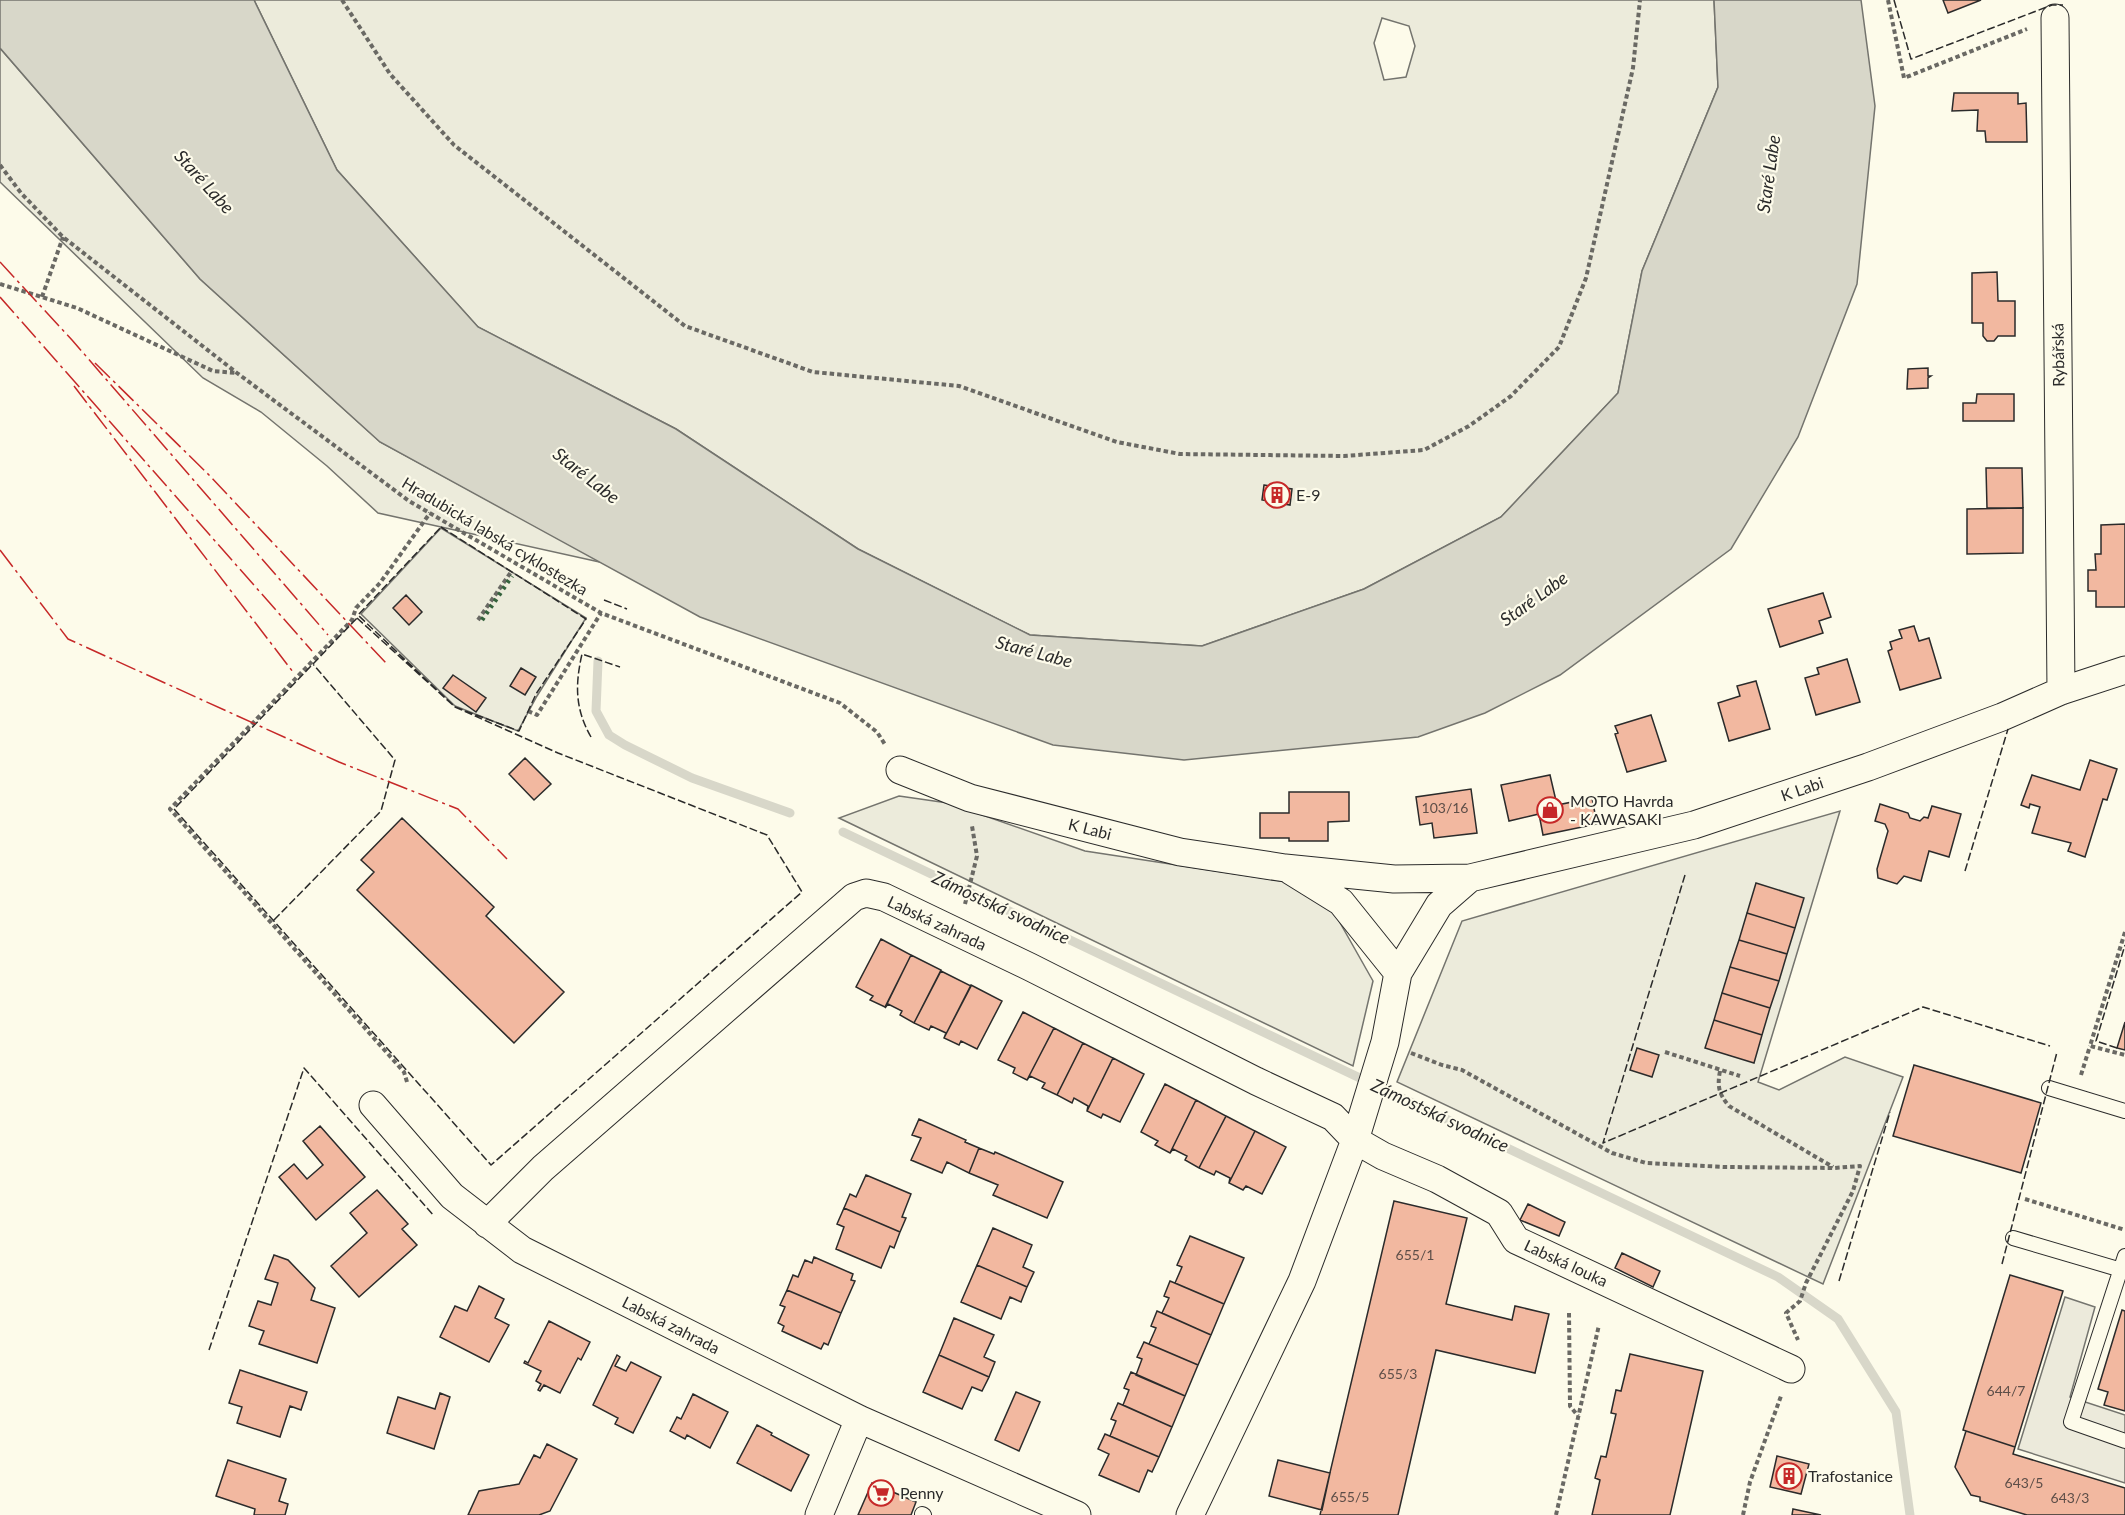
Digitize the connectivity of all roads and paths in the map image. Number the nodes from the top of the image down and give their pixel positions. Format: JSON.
{"nodes":[{"id":1,"x":342,"y":0,"type":"edge"},
{"id":2,"x":1640,"y":0,"type":"edge"},
{"id":3,"x":1888,"y":0,"type":"edge"},
{"id":4,"x":2055,"y":18,"type":"joint"},
{"id":5,"x":0,"y":165,"type":"edge"},
{"id":6,"x":63,"y":237,"type":"junction"},
{"id":7,"x":0,"y":284,"type":"edge"},
{"id":8,"x":42,"y":297,"type":"junction"},
{"id":9,"x":237,"y":373,"type":"junction"},
{"id":10,"x":430,"y":513,"type":"junction"},
{"id":11,"x":511,"y":572,"type":"dead end"},
{"id":12,"x":601,"y":614,"type":"junction"},
{"id":13,"x":478,"y":620,"type":"dead end"},
{"id":14,"x":2125,"y":670,"type":"edge"},
{"id":15,"x":2061,"y":691,"type":"junction"},
{"id":16,"x":528,"y":711,"type":"dead end"},
{"id":17,"x":900,"y":770,"type":"joint"},
{"id":18,"x":970,"y":798,"type":"junction"},
{"id":19,"x":1285,"y":868,"type":"junction"},
{"id":20,"x":1470,"y":878,"type":"junction"},
{"id":21,"x":964,"y":908,"type":"dead end"},
{"id":22,"x":2125,"y":932,"type":"edge"},
{"id":23,"x":1398,"y":973,"type":"junction"},
{"id":24,"x":2090,"y":1046,"type":"junction"},
{"id":25,"x":1383,"y":1050,"type":"junction"},
{"id":26,"x":1665,"y":1052,"type":"dead end"},
{"id":27,"x":2125,"y":1055,"type":"edge"},
{"id":28,"x":1720,"y":1071,"type":"junction"},
{"id":29,"x":1740,"y":1076,"type":"dead end"},
{"id":30,"x":407,"y":1082,"type":"dead end"},
{"id":31,"x":2049,"y":1088,"type":"dead end"},
{"id":32,"x":2075,"y":1095,"type":"junction"},
{"id":33,"x":373,"y":1105,"type":"dead end"},
{"id":34,"x":2125,"y":1111,"type":"edge"},
{"id":35,"x":1355,"y":1140,"type":"junction"},
{"id":36,"x":1834,"y":1168,"type":"junction"},
{"id":37,"x":2025,"y":1199,"type":"dead end"},
{"id":38,"x":487,"y":1224,"type":"junction"},
{"id":39,"x":2125,"y":1230,"type":"edge"},
{"id":40,"x":2013,"y":1238,"type":"dead end"},
{"id":41,"x":2125,"y":1256,"type":"edge"},
{"id":42,"x":2123,"y":1271,"type":"edge"},
{"id":43,"x":1800,"y":1301,"type":"dead end"},
{"id":44,"x":1569,"y":1313,"type":"dead end"},
{"id":45,"x":1599,"y":1325,"type":"dead end"},
{"id":46,"x":1791,"y":1369,"type":"joint"},
{"id":47,"x":1578,"y":1417,"type":"junction"},
{"id":48,"x":859,"y":1419,"type":"junction"},
{"id":49,"x":2125,"y":1441,"type":"edge"},
{"id":50,"x":1037,"y":1507,"type":"edge"},
{"id":51,"x":819,"y":1515,"type":"edge"},
{"id":52,"x":1077,"y":1515,"type":"edge"},
{"id":53,"x":1190,"y":1515,"type":"edge"},
{"id":54,"x":1556,"y":1515,"type":"edge"},
{"id":55,"x":1743,"y":1515,"type":"edge"}],
"edges":[{"from":1,"to":2,"type":"path"},
{"from":3,"to":4,"type":"path"},
{"from":4,"to":15,"type":"street","name":"Rybářská"},
{"from":5,"to":6,"type":"path","name":"Hradubická labská cyklostezka"},
{"from":6,"to":8,"type":"path"},
{"from":6,"to":9,"type":"path","name":"Hradubická labská cyklostezka"},
{"from":7,"to":8,"type":"path"},
{"from":8,"to":9,"type":"path"},
{"from":9,"to":10,"type":"path","name":"Hradubická labská cyklostezka"},
{"from":10,"to":12,"type":"path","name":"Hradubická labská cyklostezka"},
{"from":10,"to":30,"type":"path"},
{"from":11,"to":13,"type":"path"},
{"from":12,"to":16,"type":"path"},
{"from":12,"to":17,"type":"path","name":"Hradubická labská cyklostezka"},
{"from":14,"to":15,"type":"street","name":"K Labi"},
{"from":15,"to":20,"type":"street","name":"K Labi"},
{"from":17,"to":18,"type":"street","name":"K Labi"},
{"from":18,"to":19,"type":"street","name":"K Labi"},
{"from":18,"to":21,"type":"path"},
{"from":19,"to":20,"type":"street","name":"K Labi"},
{"from":19,"to":23,"type":"street","name":"K Labi"},
{"from":20,"to":23,"type":"street","name":"K Labi"},
{"from":22,"to":24,"type":"path"},
{"from":23,"to":25,"type":"street"},
{"from":24,"to":27,"type":"path"},
{"from":24,"to":32,"type":"path"},
{"from":25,"to":35,"type":"street"},
{"from":25,"to":36,"type":"path"},
{"from":26,"to":28,"type":"path"},
{"from":28,"to":29,"type":"path"},
{"from":28,"to":36,"type":"path"},
{"from":31,"to":32,"type":"lane"},
{"from":32,"to":34,"type":"lane"},
{"from":33,"to":38,"type":"street","name":"Labská zahrada"},
{"from":35,"to":38,"type":"street","name":"Labská zahrada"},
{"from":35,"to":46,"type":"street","name":"Labská louka"},
{"from":35,"to":53,"type":"street"},
{"from":36,"to":43,"type":"path"},
{"from":37,"to":39,"type":"path"},
{"from":38,"to":48,"type":"street","name":"Labská zahrada"},
{"from":40,"to":42,"type":"lane"},
{"from":41,"to":42,"type":"lane"},
{"from":42,"to":49,"type":"lane"},
{"from":44,"to":47,"type":"path"},
{"from":45,"to":47,"type":"path"},
{"from":46,"to":55,"type":"path"},
{"from":47,"to":54,"type":"path"},
{"from":48,"to":50,"type":"street","name":"Labská zahrada"},
{"from":48,"to":51,"type":"street"},
{"from":50,"to":52,"type":"street","name":"Labská zahrada"}]}
